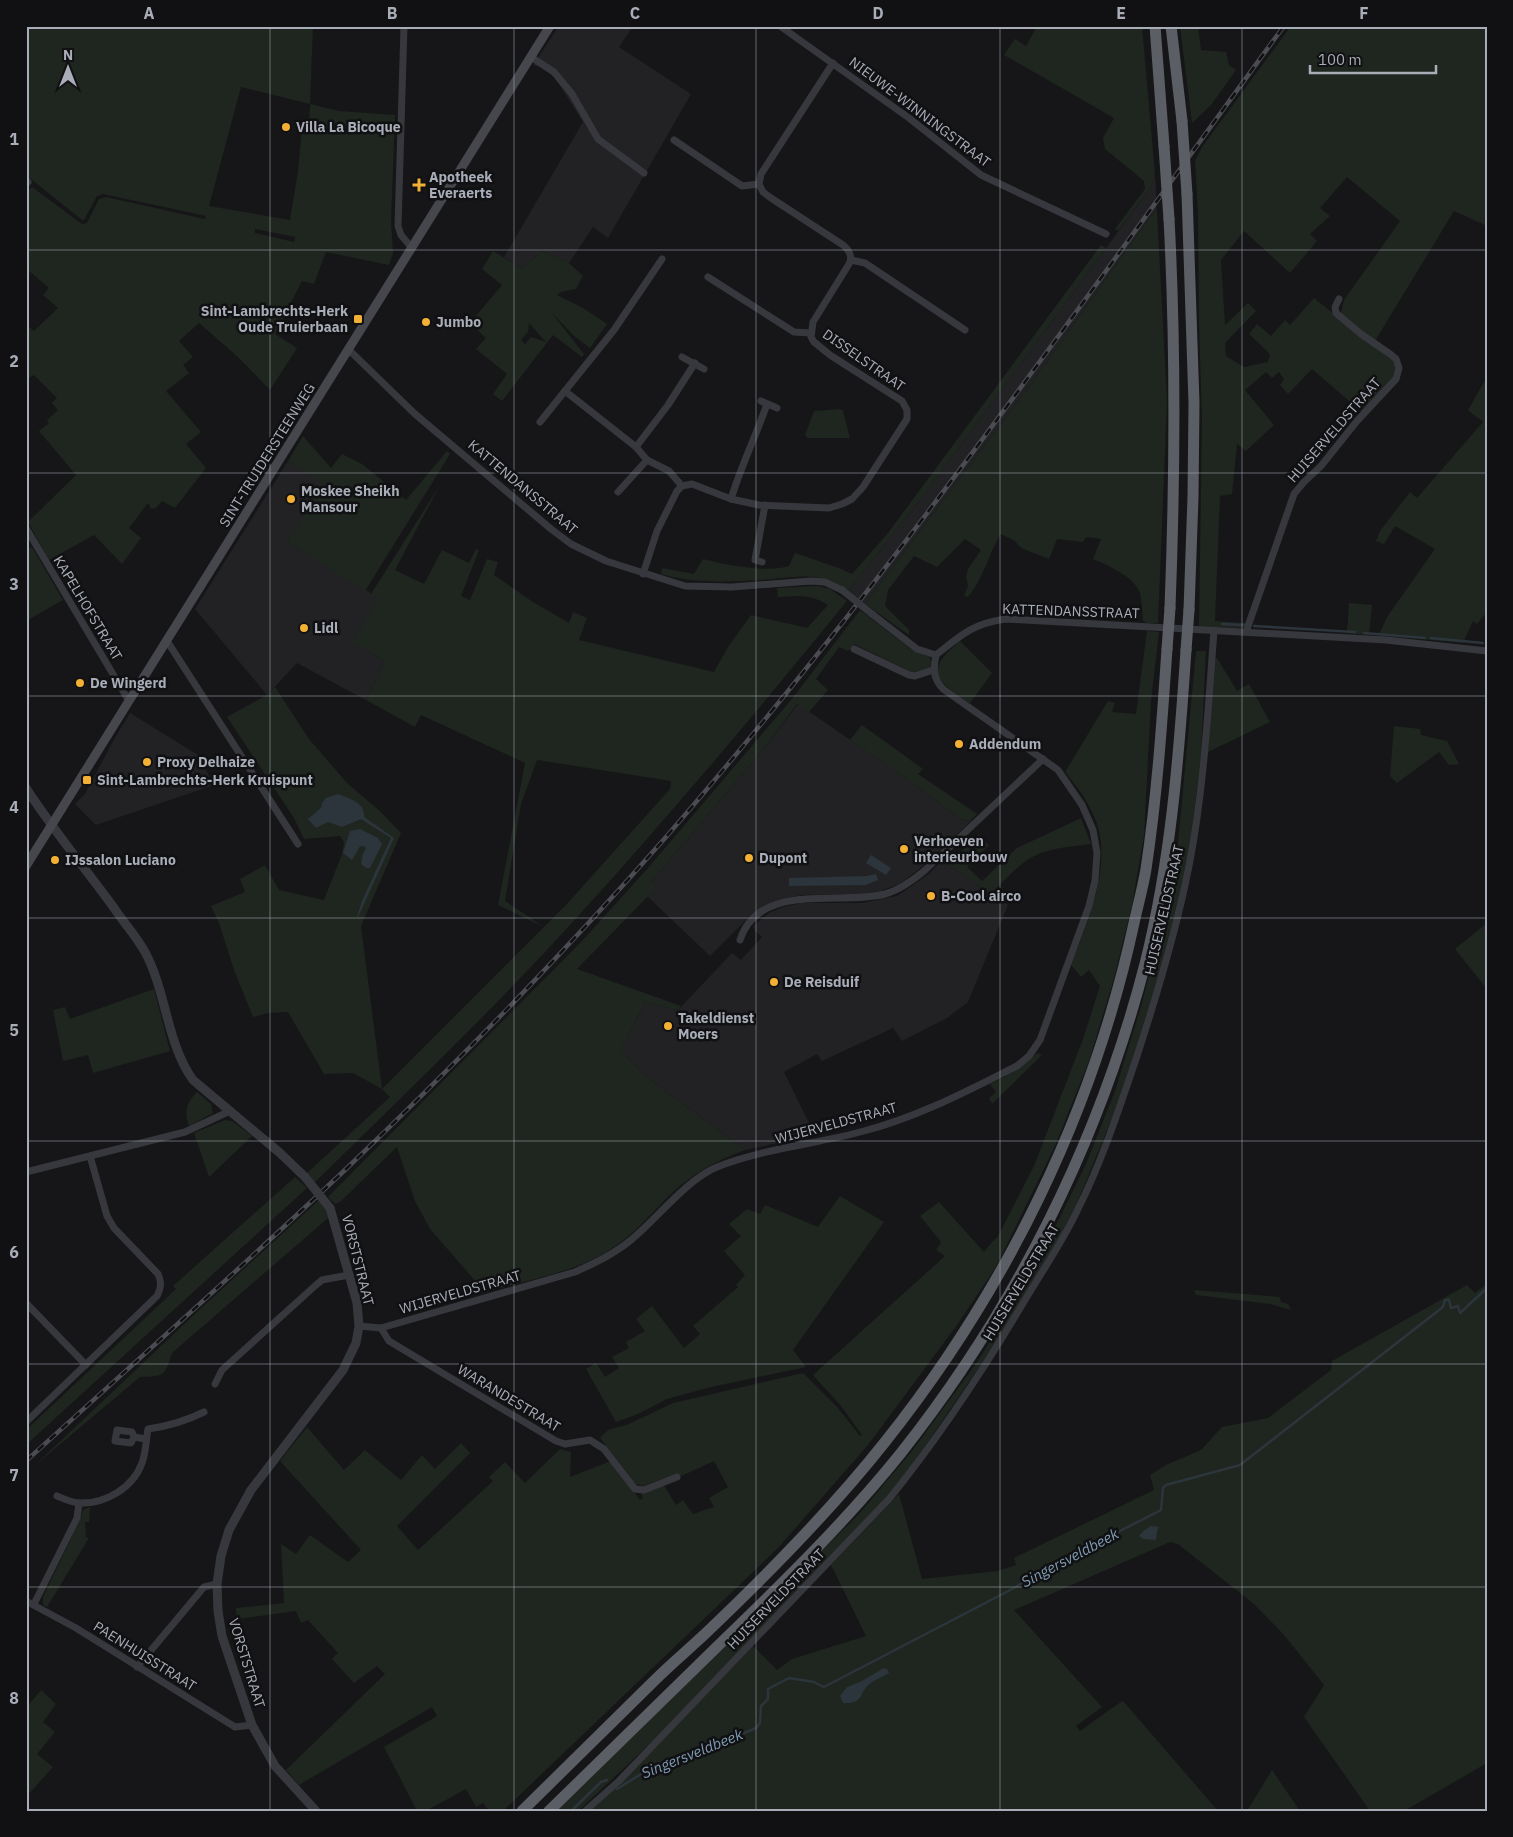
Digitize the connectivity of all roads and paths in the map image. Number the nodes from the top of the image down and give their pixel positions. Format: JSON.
{"nodes":[{"id":1,"x":404,"y":26,"type":"edge"},
{"id":2,"x":550,"y":26,"type":"edge"},
{"id":3,"x":780,"y":26,"type":"edge"},
{"id":4,"x":1155,"y":26,"type":"edge"},
{"id":5,"x":1172,"y":26,"type":"edge"},
{"id":6,"x":531,"y":57,"type":"junction"},
{"id":7,"x":833,"y":63,"type":"junction"},
{"id":8,"x":674,"y":140,"type":"dead end"},
{"id":9,"x":644,"y":173,"type":"dead end"},
{"id":10,"x":26,"y":180,"type":"edge"},
{"id":11,"x":26,"y":184,"type":"edge"},
{"id":12,"x":759,"y":184,"type":"junction"},
{"id":13,"x":1106,"y":234,"type":"dead end"},
{"id":14,"x":412,"y":248,"type":"junction"},
{"id":15,"x":662,"y":259,"type":"dead end"},
{"id":16,"x":851,"y":260,"type":"junction"},
{"id":17,"x":708,"y":277,"type":"dead end"},
{"id":18,"x":1339,"y":299,"type":"dead end"},
{"id":19,"x":965,"y":330,"type":"dead end"},
{"id":20,"x":811,"y":333,"type":"junction"},
{"id":21,"x":348,"y":350,"type":"junction"},
{"id":22,"x":682,"y":357,"type":"dead end"},
{"id":23,"x":695,"y":363,"type":"junction"},
{"id":24,"x":704,"y":369,"type":"dead end"},
{"id":25,"x":565,"y":391,"type":"junction"},
{"id":26,"x":777,"y":408,"type":"dead end"},
{"id":27,"x":540,"y":422,"type":"dead end"},
{"id":28,"x":636,"y":447,"type":"junction"},
{"id":29,"x":647,"y":460,"type":"junction"},
{"id":30,"x":682,"y":486,"type":"junction"},
{"id":31,"x":618,"y":492,"type":"dead end"},
{"id":32,"x":731,"y":499,"type":"junction"},
{"id":33,"x":764,"y":505,"type":"junction"},
{"id":34,"x":26,"y":528,"type":"edge"},
{"id":35,"x":762,"y":562,"type":"dead end"},
{"id":36,"x":643,"y":574,"type":"junction"},
{"id":37,"x":1214,"y":630,"type":"junction"},
{"id":38,"x":1246,"y":632,"type":"junction"},
{"id":39,"x":168,"y":641,"type":"junction"},
{"id":40,"x":854,"y":649,"type":"dead end"},
{"id":41,"x":1487,"y":651,"type":"edge"},
{"id":42,"x":936,"y":655,"type":"junction"},
{"id":43,"x":933,"y":670,"type":"junction"},
{"id":44,"x":129,"y":701,"type":"junction"},
{"id":45,"x":1043,"y":759,"type":"junction"},
{"id":46,"x":26,"y":788,"type":"edge"},
{"id":47,"x":52,"y":826,"type":"junction"},
{"id":48,"x":298,"y":844,"type":"dead end"},
{"id":49,"x":26,"y":866,"type":"edge"},
{"id":50,"x":740,"y":940,"type":"dead end"},
{"id":51,"x":230,"y":1111,"type":"junction"},
{"id":52,"x":90,"y":1156,"type":"junction"},
{"id":53,"x":26,"y":1172,"type":"edge"},
{"id":54,"x":349,"y":1275,"type":"junction"},
{"id":55,"x":26,"y":1303,"type":"edge"},
{"id":56,"x":359,"y":1326,"type":"junction"},
{"id":57,"x":381,"y":1328,"type":"junction"},
{"id":58,"x":86,"y":1365,"type":"junction"},
{"id":59,"x":215,"y":1384,"type":"dead end"},
{"id":60,"x":204,"y":1412,"type":"dead end"},
{"id":61,"x":26,"y":1422,"type":"edge"},
{"id":62,"x":134,"y":1437,"type":"dead end"},
{"id":63,"x":146,"y":1439,"type":"junction"},
{"id":64,"x":677,"y":1476,"type":"dead end"},
{"id":65,"x":58,"y":1496,"type":"dead end"},
{"id":66,"x":79,"y":1503,"type":"junction"},
{"id":67,"x":217,"y":1584,"type":"junction"},
{"id":68,"x":26,"y":1601,"type":"edge"},
{"id":69,"x":34,"y":1604,"type":"junction"},
{"id":70,"x":137,"y":1667,"type":"junction"},
{"id":71,"x":252,"y":1725,"type":"junction"},
{"id":72,"x":316,"y":1811,"type":"edge"},
{"id":73,"x":522,"y":1811,"type":"edge"},
{"id":74,"x":549,"y":1811,"type":"edge"},
{"id":75,"x":585,"y":1811,"type":"edge"}],
"edges":[{"from":1,"to":14,"type":"street"},
{"from":2,"to":6,"type":"main road","name":"SINT-TRUIDERSTEENWEG"},
{"from":3,"to":7,"type":"street","name":"NIEUWE-WINNINGSTRAAT"},
{"from":4,"to":73,"type":"highway","bridge":true},
{"from":5,"to":74,"type":"highway","bridge":true},
{"from":6,"to":9,"type":"street"},
{"from":6,"to":14,"type":"main road","name":"SINT-TRUIDERSTEENWEG"},
{"from":7,"to":12,"type":"street"},
{"from":7,"to":13,"type":"street","name":"NIEUWE-WINNINGSTRAAT"},
{"from":8,"to":12,"type":"street"},
{"from":10,"to":11,"type":"street"},
{"from":12,"to":16,"type":"street"},
{"from":14,"to":21,"type":"main road","name":"SINT-TRUIDERSTEENWEG"},
{"from":15,"to":25,"type":"street"},
{"from":16,"to":19,"type":"street"},
{"from":16,"to":20,"type":"street","name":"DISSELSTRAAT"},
{"from":17,"to":20,"type":"street"},
{"from":18,"to":38,"type":"street","name":"HUISERVELDSTRAAT"},
{"from":20,"to":33,"type":"street","name":"DISSELSTRAAT"},
{"from":21,"to":36,"type":"street","name":"KATTENDANSSTRAAT"},
{"from":21,"to":39,"type":"main road","name":"SINT-TRUIDERSTEENWEG"},
{"from":22,"to":23,"type":"street"},
{"from":23,"to":24,"type":"street"},
{"from":23,"to":28,"type":"street"},
{"from":25,"to":27,"type":"street"},
{"from":25,"to":28,"type":"street"},
{"from":26,"to":32,"type":"street"},
{"from":28,"to":29,"type":"street"},
{"from":29,"to":30,"type":"street"},
{"from":29,"to":31,"type":"street"},
{"from":30,"to":32,"type":"street","name":"DISSELSTRAAT"},
{"from":30,"to":36,"type":"street"},
{"from":32,"to":33,"type":"street","name":"DISSELSTRAAT"},
{"from":33,"to":35,"type":"street"},
{"from":34,"to":44,"type":"street","name":"KAPELHOFSTRAAT"},
{"from":36,"to":42,"type":"street","name":"KATTENDANSSTRAAT","bridge":true},
{"from":37,"to":38,"type":"street","name":"KATTENDANSSTRAAT"},
{"from":37,"to":42,"type":"street","name":"KATTENDANSSTRAAT"},
{"from":37,"to":75,"type":"street","name":"HUISERVELDSTRAAT"},
{"from":38,"to":41,"type":"street","name":"KATTENDANSSTRAAT"},
{"from":39,"to":44,"type":"main road","name":"SINT-TRUIDERSTEENWEG"},
{"from":39,"to":48,"type":"street"},
{"from":40,"to":43,"type":"street"},
{"from":42,"to":43,"type":"street"},
{"from":43,"to":45,"type":"street","name":"WIJERVELDSTRAAT"},
{"from":44,"to":47,"type":"main road","name":"SINT-TRUIDERSTEENWEG"},
{"from":45,"to":50,"type":"street"},
{"from":45,"to":57,"type":"street","name":"WIJERVELDSTRAAT"},
{"from":46,"to":47,"type":"street","name":"VORSTSTRAAT"},
{"from":47,"to":49,"type":"main road","name":"SINT-TRUIDERSTEENWEG"},
{"from":47,"to":51,"type":"street","name":"VORSTSTRAAT"},
{"from":51,"to":52,"type":"street"},
{"from":51,"to":54,"type":"street","name":"VORSTSTRAAT","bridge":true},
{"from":52,"to":53,"type":"street"},
{"from":52,"to":58,"type":"street"},
{"from":54,"to":56,"type":"street","name":"VORSTSTRAAT"},
{"from":54,"to":59,"type":"street"},
{"from":55,"to":58,"type":"street"},
{"from":56,"to":57,"type":"street","name":"WIJERVELDSTRAAT"},
{"from":56,"to":67,"type":"street","name":"VORSTSTRAAT"},
{"from":57,"to":64,"type":"street","name":"WARANDESTRAAT"},
{"from":58,"to":61,"type":"street"},
{"from":60,"to":63,"type":"street"},
{"from":62,"to":63,"type":"street"},
{"from":63,"to":66,"type":"street"},
{"from":65,"to":66,"type":"street"},
{"from":66,"to":69,"type":"street"},
{"from":67,"to":70,"type":"street"},
{"from":67,"to":71,"type":"street","name":"VORSTSTRAAT"},
{"from":68,"to":69,"type":"street","name":"PAENHUISSTRAAT"},
{"from":69,"to":70,"type":"street","name":"PAENHUISSTRAAT"},
{"from":70,"to":71,"type":"street","name":"PAENHUISSTRAAT"},
{"from":71,"to":72,"type":"street","name":"VORSTSTRAAT"}]}
